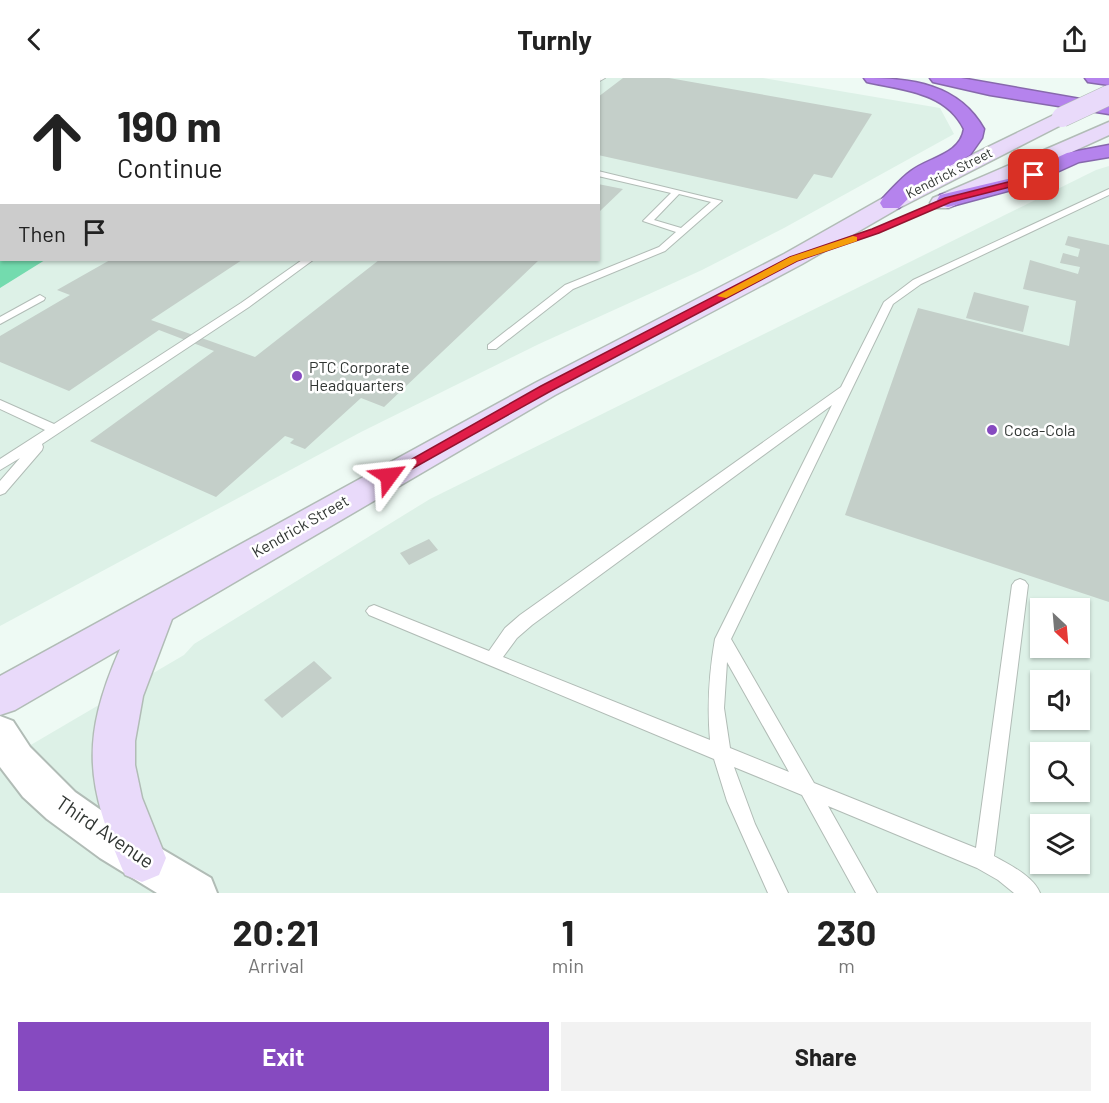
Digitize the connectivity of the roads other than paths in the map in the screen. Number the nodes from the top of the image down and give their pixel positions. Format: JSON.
{"nodes":[{"id":1,"x":873,"y":78,"type":"edge"},
{"id":2,"x":939,"y":78,"type":"edge"},
{"id":3,"x":967,"y":78,"type":"edge"},
{"id":4,"x":1094,"y":78,"type":"edge"},
{"id":5,"x":1109,"y":80,"type":"edge"},
{"id":6,"x":1109,"y":95,"type":"edge"},
{"id":7,"x":1109,"y":100,"type":"edge"},
{"id":8,"x":1109,"y":109,"type":"edge"},
{"id":9,"x":1109,"y":128,"type":"edge"},
{"id":10,"x":1109,"y":151,"type":"edge"},
{"id":11,"x":600,"y":173,"type":"edge"},
{"id":12,"x":677,"y":191,"type":"junction"},
{"id":13,"x":1109,"y":192,"type":"edge"},
{"id":14,"x":948,"y":200,"type":"junction"},
{"id":15,"x":891,"y":203,"type":"junction"},
{"id":16,"x":683,"y":231,"type":"junction"},
{"id":17,"x":793,"y":259,"type":"junction"},
{"id":18,"x":307,"y":261,"type":"edge"},
{"id":19,"x":40,"y":298,"type":"dead end"},
{"id":20,"x":0,"y":321,"type":"edge"},
{"id":21,"x":492,"y":347,"type":"dead end"},
{"id":22,"x":846,"y":388,"type":"junction"},
{"id":23,"x":0,"y":404,"type":"edge"},
{"id":24,"x":55,"y":429,"type":"junction"},
{"id":25,"x":0,"y":465,"type":"edge"},
{"id":26,"x":0,"y":490,"type":"edge"},
{"id":27,"x":1020,"y":585,"type":"dead end"},
{"id":28,"x":157,"y":608,"type":"junction"},
{"id":29,"x":374,"y":612,"type":"dead end"},
{"id":30,"x":723,"y":639,"type":"junction"},
{"id":31,"x":492,"y":660,"type":"junction"},
{"id":32,"x":0,"y":698,"type":"edge"},
{"id":33,"x":0,"y":733,"type":"edge"},
{"id":34,"x":719,"y":752,"type":"junction"},
{"id":35,"x":808,"y":789,"type":"junction"},
{"id":36,"x":142,"y":858,"type":"junction"},
{"id":37,"x":984,"y":861,"type":"junction"},
{"id":38,"x":196,"y":893,"type":"edge"},
{"id":39,"x":778,"y":893,"type":"edge"},
{"id":40,"x":867,"y":893,"type":"edge"},
{"id":41,"x":1030,"y":893,"type":"edge"}],
"edges":[{"from":1,"to":15,"type":"highway"},
{"from":2,"to":8,"type":"highway"},
{"from":3,"to":7,"type":"highway"},
{"from":4,"to":5,"type":"highway"},
{"from":6,"to":15,"type":"main road","name":"Kendrick Street","bridge":true},
{"from":9,"to":14,"type":"main road","name":"Kendrick Street"},
{"from":10,"to":14,"type":"highway"},
{"from":11,"to":12,"type":"lane"},
{"from":12,"to":16,"type":"lane"},
{"from":12,"to":16,"type":"lane"},
{"from":13,"to":22,"type":"lane"},
{"from":14,"to":17,"type":"main road","name":"Kendrick Street"},
{"from":15,"to":17,"type":"main road","name":"Kendrick Street"},
{"from":16,"to":21,"type":"lane"},
{"from":17,"to":28,"type":"main road","name":"Kendrick Street"},
{"from":18,"to":24,"type":"lane"},
{"from":19,"to":20,"type":"lane"},
{"from":22,"to":30,"type":"lane"},
{"from":22,"to":31,"type":"lane"},
{"from":23,"to":24,"type":"lane"},
{"from":24,"to":25,"type":"lane"},
{"from":24,"to":26,"type":"lane"},
{"from":27,"to":37,"type":"lane"},
{"from":28,"to":32,"type":"main road","name":"Kendrick Street"},
{"from":28,"to":36,"type":"main road"},
{"from":29,"to":31,"type":"lane"},
{"from":30,"to":34,"type":"lane"},
{"from":30,"to":35,"type":"lane"},
{"from":31,"to":34,"type":"lane"},
{"from":33,"to":36,"type":"street","name":"Third Avenue"},
{"from":34,"to":35,"type":"lane"},
{"from":34,"to":39,"type":"lane"},
{"from":35,"to":37,"type":"lane"},
{"from":35,"to":40,"type":"lane"},
{"from":36,"to":38,"type":"street","name":"Third Avenue"},
{"from":37,"to":41,"type":"lane"}]}
